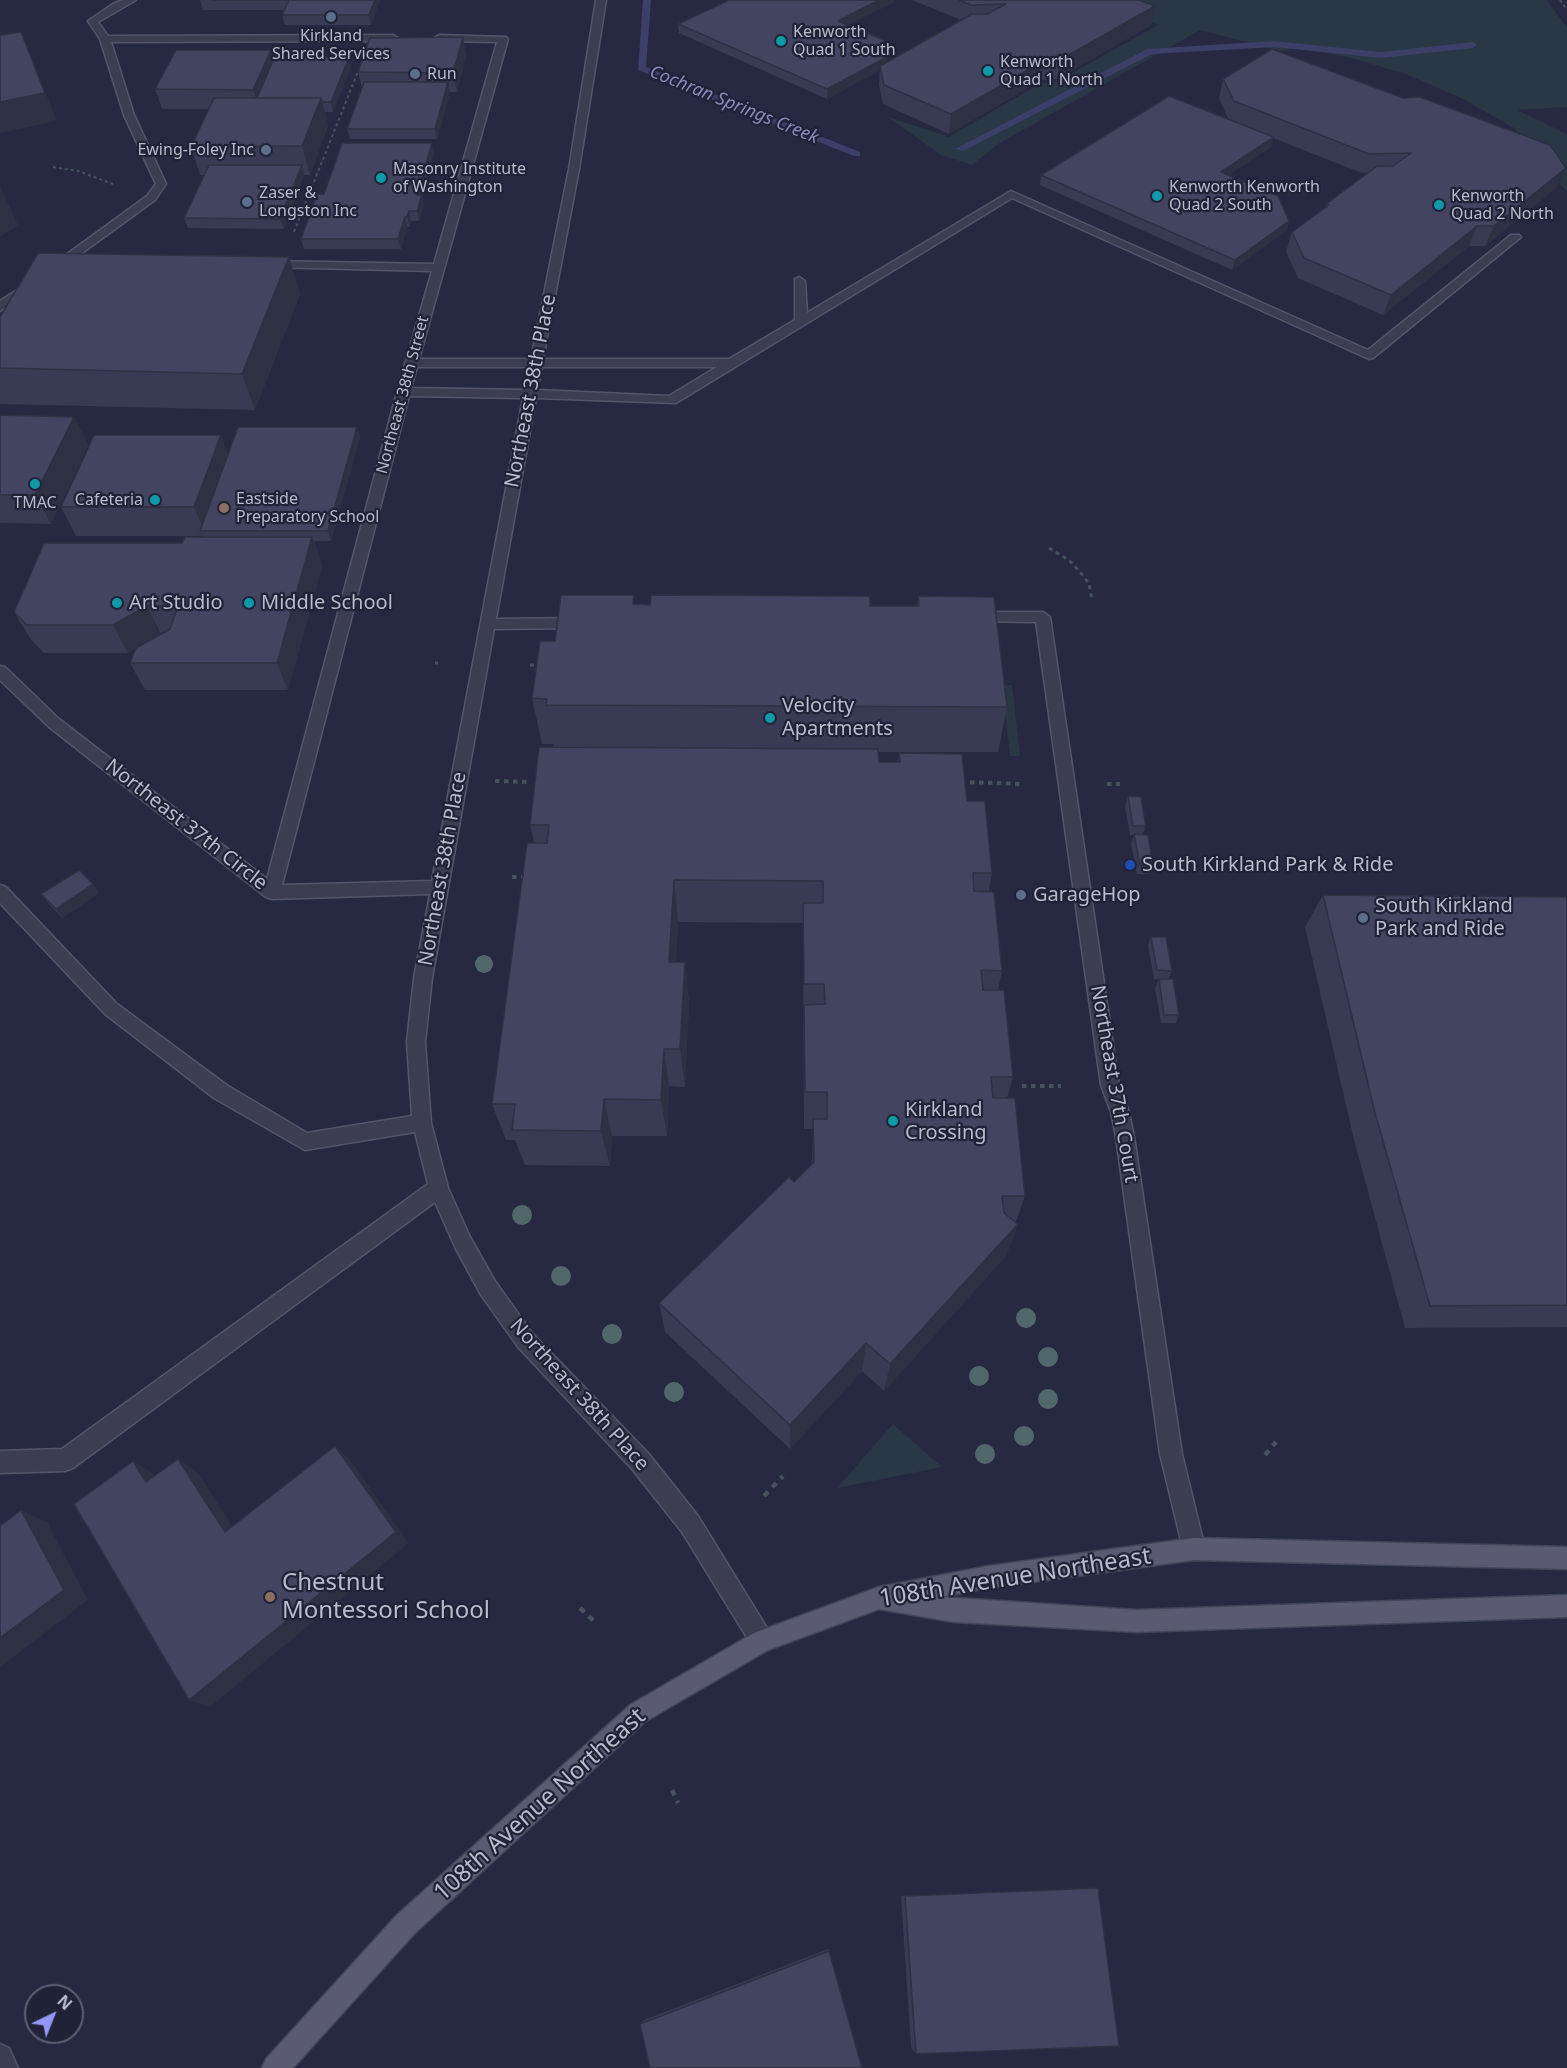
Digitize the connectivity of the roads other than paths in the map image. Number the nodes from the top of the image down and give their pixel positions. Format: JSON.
{"nodes":[{"id":1,"x":130,"y":0,"type":"edge"},
{"id":2,"x":601,"y":0,"type":"edge"},
{"id":3,"x":408,"y":38,"type":"edge"},
{"id":4,"x":432,"y":38,"type":"edge"},
{"id":5,"x":105,"y":39,"type":"junction"},
{"id":6,"x":1515,"y":237,"type":"edge"},
{"id":7,"x":65,"y":260,"type":"junction"},
{"id":8,"x":88,"y":261,"type":"edge"},
{"id":9,"x":259,"y":264,"type":"edge"},
{"id":10,"x":438,"y":268,"type":"junction"},
{"id":11,"x":799,"y":281,"type":"dead end"},
{"id":12,"x":0,"y":307,"type":"edge"},
{"id":13,"x":801,"y":321,"type":"junction"},
{"id":14,"x":411,"y":363,"type":"junction"},
{"id":15,"x":536,"y":363,"type":"junction"},
{"id":16,"x":732,"y":363,"type":"junction"},
{"id":17,"x":403,"y":393,"type":"junction"},
{"id":18,"x":530,"y":394,"type":"junction"},
{"id":19,"x":956,"y":617,"type":"edge"},
{"id":20,"x":595,"y":622,"type":"edge"},
{"id":21,"x":488,"y":624,"type":"junction"},
{"id":22,"x":0,"y":671,"type":"edge"},
{"id":23,"x":440,"y":887,"type":"junction"},
{"id":24,"x":0,"y":892,"type":"edge"},
{"id":25,"x":272,"y":892,"type":"junction"},
{"id":26,"x":422,"y":1123,"type":"junction"},
{"id":27,"x":438,"y":1188,"type":"junction"},
{"id":28,"x":0,"y":1462,"type":"edge"},
{"id":29,"x":1194,"y":1549,"type":"junction"},
{"id":30,"x":1567,"y":1558,"type":"edge"},
{"id":31,"x":879,"y":1598,"type":"junction"},
{"id":32,"x":1567,"y":1606,"type":"edge"},
{"id":33,"x":762,"y":1641,"type":"junction"},
{"id":34,"x":0,"y":2057,"type":"edge"},
{"id":35,"x":5,"y":2068,"type":"edge"},
{"id":36,"x":275,"y":2068,"type":"edge"}],
"edges":[{"from":1,"to":5,"type":"street"},
{"from":2,"to":15,"type":"street","name":"Northeast 38th Place"},
{"from":3,"to":5,"type":"street"},
{"from":4,"to":10,"type":"street","name":"Northeast 38th Street"},
{"from":5,"to":7,"type":"street"},
{"from":6,"to":13,"type":"street"},
{"from":7,"to":8,"type":"street"},
{"from":7,"to":12,"type":"street"},
{"from":9,"to":10,"type":"street"},
{"from":10,"to":14,"type":"street","name":"Northeast 38th Street"},
{"from":11,"to":13,"type":"street"},
{"from":13,"to":16,"type":"street"},
{"from":14,"to":15,"type":"street"},
{"from":14,"to":17,"type":"street","name":"Northeast 38th Street"},
{"from":15,"to":16,"type":"street"},
{"from":15,"to":18,"type":"street","name":"Northeast 38th Place"},
{"from":16,"to":18,"type":"street"},
{"from":17,"to":18,"type":"street"},
{"from":17,"to":25,"type":"street","name":"Northeast 38th Street"},
{"from":18,"to":21,"type":"street","name":"Northeast 38th Place"},
{"from":19,"to":29,"type":"street","name":"Northeast 37th Court"},
{"from":20,"to":21,"type":"street"},
{"from":21,"to":23,"type":"street","name":"Northeast 38th Place"},
{"from":22,"to":25,"type":"street","name":"Northeast 37th Circle"},
{"from":23,"to":25,"type":"street","name":"Northeast 37th Circle"},
{"from":23,"to":26,"type":"street","name":"Northeast 38th Place"},
{"from":24,"to":26,"type":"street"},
{"from":26,"to":27,"type":"street","name":"Northeast 38th Place"},
{"from":27,"to":28,"type":"street"},
{"from":27,"to":33,"type":"street","name":"Northeast 38th Place"},
{"from":29,"to":30,"type":"main road","name":"108th Avenue Northeast"},
{"from":29,"to":31,"type":"main road","name":"108th Avenue Northeast"},
{"from":31,"to":32,"type":"main road"},
{"from":31,"to":33,"type":"main road","name":"108th Avenue Northeast"},
{"from":33,"to":36,"type":"main road","name":"108th Avenue Northeast"},
{"from":34,"to":35,"type":"street"}]}
